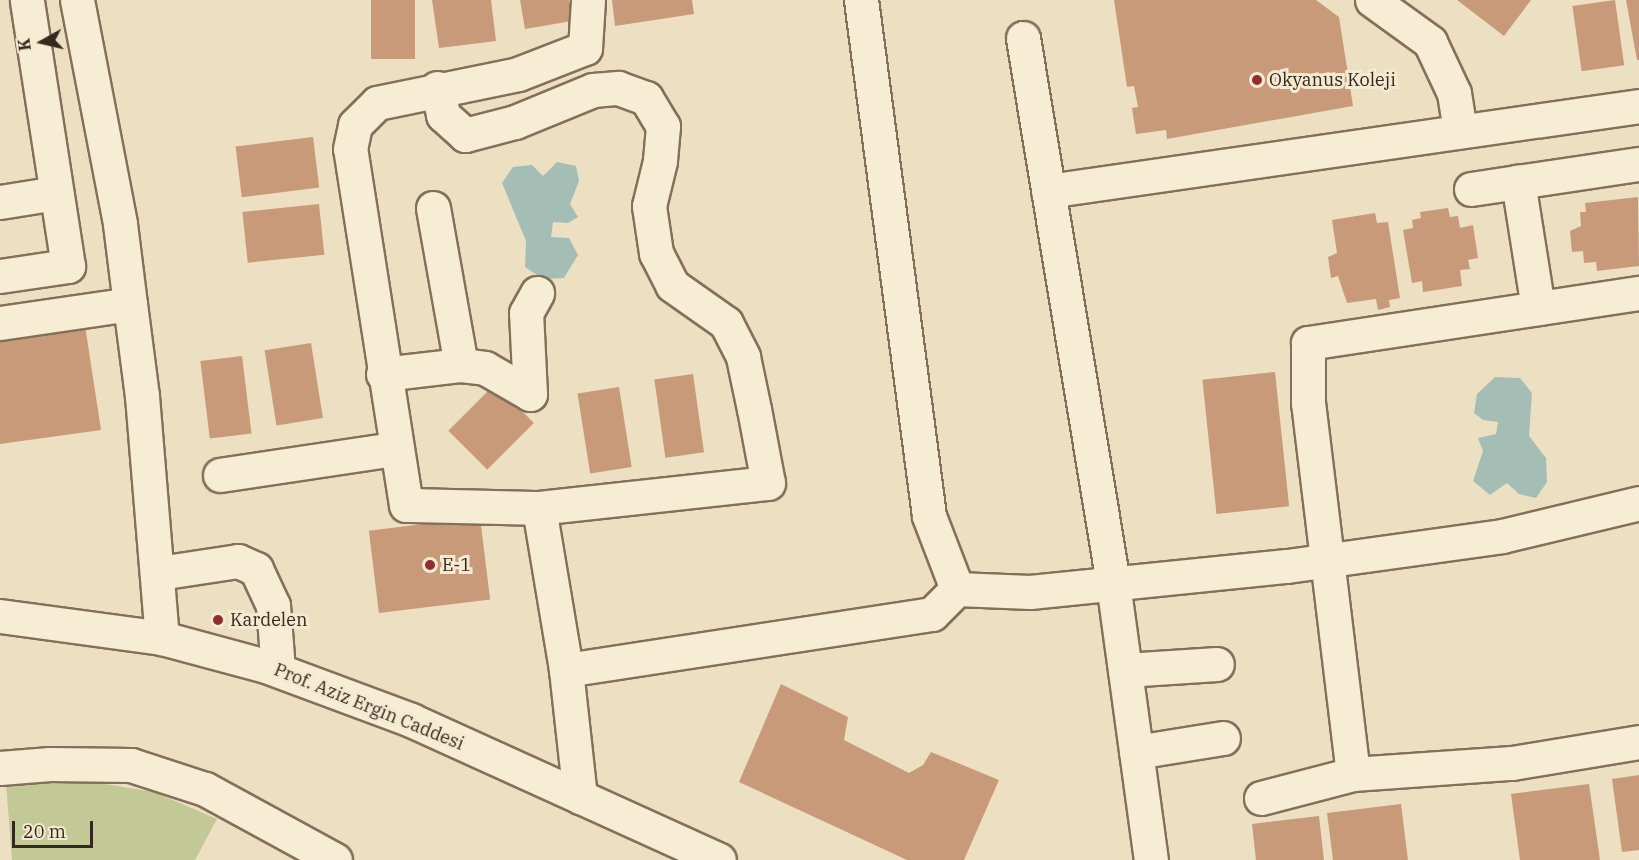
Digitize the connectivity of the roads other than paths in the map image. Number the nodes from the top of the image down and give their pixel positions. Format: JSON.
{"nodes":[{"id":1,"x":27,"y":0,"type":"edge"},
{"id":2,"x":77,"y":0,"type":"edge"},
{"id":3,"x":588,"y":0,"type":"edge"},
{"id":4,"x":861,"y":0,"type":"edge"},
{"id":5,"x":1372,"y":0,"type":"edge"},
{"id":6,"x":1023,"y":38,"type":"dead end"},
{"id":7,"x":437,"y":88,"type":"junction"},
{"id":8,"x":1639,"y":106,"type":"edge"},
{"id":9,"x":1460,"y":131,"type":"junction"},
{"id":10,"x":1639,"y":164,"type":"edge"},
{"id":11,"x":1518,"y":182,"type":"junction"},
{"id":12,"x":1471,"y":189,"type":"dead end"},
{"id":13,"x":1048,"y":191,"type":"junction"},
{"id":14,"x":56,"y":193,"type":"junction"},
{"id":15,"x":0,"y":202,"type":"edge"},
{"id":16,"x":433,"y":208,"type":"dead end"},
{"id":17,"x":0,"y":276,"type":"edge"},
{"id":18,"x":537,"y":293,"type":"dead end"},
{"id":19,"x":1639,"y":294,"type":"edge"},
{"id":20,"x":130,"y":304,"type":"junction"},
{"id":21,"x":1538,"y":308,"type":"junction"},
{"id":22,"x":0,"y":323,"type":"edge"},
{"id":23,"x":461,"y":365,"type":"junction"},
{"id":24,"x":383,"y":374,"type":"junction"},
{"id":25,"x":395,"y":449,"type":"junction"},
{"id":26,"x":220,"y":475,"type":"dead end"},
{"id":27,"x":1639,"y":503,"type":"edge"},
{"id":28,"x":539,"y":508,"type":"junction"},
{"id":29,"x":1327,"y":561,"type":"junction"},
{"id":30,"x":159,"y":573,"type":"junction"},
{"id":31,"x":1113,"y":584,"type":"junction"},
{"id":32,"x":957,"y":589,"type":"junction"},
{"id":33,"x":0,"y":616,"type":"edge"},
{"id":34,"x":162,"y":638,"type":"junction"},
{"id":35,"x":1217,"y":664,"type":"dead end"},
{"id":36,"x":278,"y":670,"type":"junction"},
{"id":37,"x":566,"y":670,"type":"junction"},
{"id":38,"x":1125,"y":670,"type":"junction"},
{"id":39,"x":1223,"y":738,"type":"dead end"},
{"id":40,"x":1639,"y":742,"type":"edge"},
{"id":41,"x":1136,"y":752,"type":"junction"},
{"id":42,"x":0,"y":768,"type":"edge"},
{"id":43,"x":1353,"y":774,"type":"junction"},
{"id":44,"x":580,"y":797,"type":"junction"},
{"id":45,"x":1261,"y":798,"type":"dead end"},
{"id":46,"x":335,"y":860,"type":"edge"},
{"id":47,"x":719,"y":860,"type":"edge"},
{"id":48,"x":1151,"y":860,"type":"edge"}],
"edges":[{"from":1,"to":14,"type":"street"},
{"from":2,"to":20,"type":"street"},
{"from":3,"to":7,"type":"street"},
{"from":4,"to":32,"type":"street"},
{"from":5,"to":9,"type":"street"},
{"from":6,"to":13,"type":"street"},
{"from":7,"to":24,"type":"street"},
{"from":7,"to":28,"type":"street"},
{"from":8,"to":9,"type":"street"},
{"from":9,"to":13,"type":"street"},
{"from":10,"to":11,"type":"street"},
{"from":11,"to":12,"type":"street"},
{"from":11,"to":21,"type":"street"},
{"from":13,"to":31,"type":"street"},
{"from":14,"to":15,"type":"street"},
{"from":14,"to":17,"type":"street"},
{"from":16,"to":23,"type":"street"},
{"from":18,"to":23,"type":"street"},
{"from":19,"to":21,"type":"street"},
{"from":20,"to":22,"type":"street"},
{"from":20,"to":30,"type":"street"},
{"from":21,"to":29,"type":"street"},
{"from":23,"to":24,"type":"street"},
{"from":24,"to":25,"type":"street"},
{"from":25,"to":26,"type":"street"},
{"from":25,"to":28,"type":"street"},
{"from":27,"to":29,"type":"street"},
{"from":28,"to":37,"type":"street"},
{"from":29,"to":31,"type":"street"},
{"from":29,"to":43,"type":"street"},
{"from":30,"to":34,"type":"street"},
{"from":30,"to":36,"type":"street"},
{"from":31,"to":32,"type":"street"},
{"from":31,"to":38,"type":"street"},
{"from":32,"to":37,"type":"street"},
{"from":33,"to":34,"type":"street","name":"Prof. Aziz Ergin Caddesi"},
{"from":34,"to":36,"type":"street","name":"Prof. Aziz Ergin Caddesi"},
{"from":35,"to":38,"type":"street"},
{"from":36,"to":44,"type":"street","name":"Prof. Aziz Ergin Caddesi"},
{"from":37,"to":44,"type":"street"},
{"from":38,"to":41,"type":"street"},
{"from":39,"to":41,"type":"street"},
{"from":40,"to":43,"type":"street"},
{"from":41,"to":48,"type":"street"},
{"from":42,"to":46,"type":"street"},
{"from":43,"to":45,"type":"street"},
{"from":44,"to":47,"type":"street","name":"Prof. Aziz Ergin Caddesi"}]}
